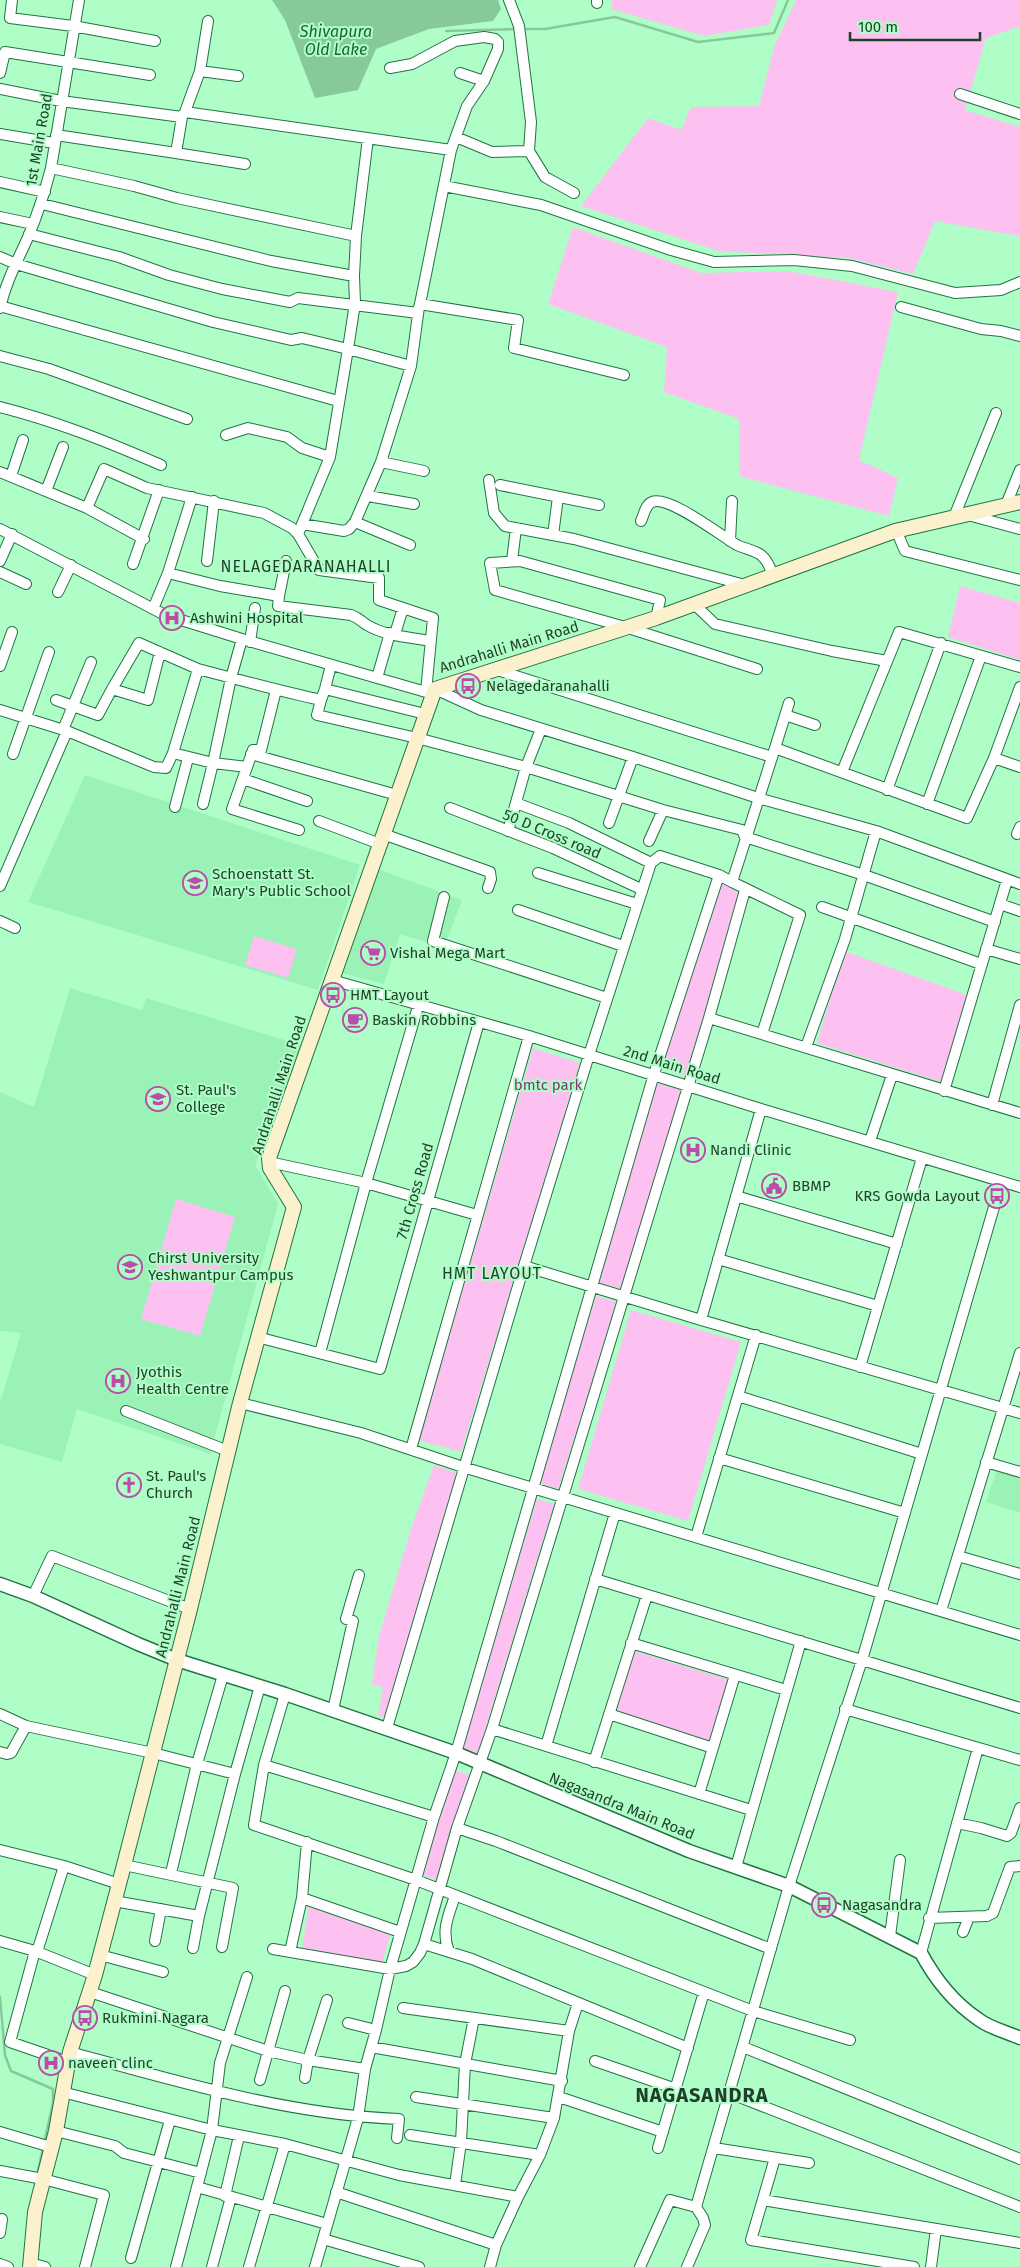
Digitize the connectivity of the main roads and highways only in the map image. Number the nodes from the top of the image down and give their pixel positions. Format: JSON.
{"nodes":[{"id":1,"x":1013,"y":504,"type":"edge"},
{"id":2,"x":30,"y":2265,"type":"edge"}],
"edges":[{"from":1,"to":2,"type":"main road","name":"Andrahalli Main Road"}]}
